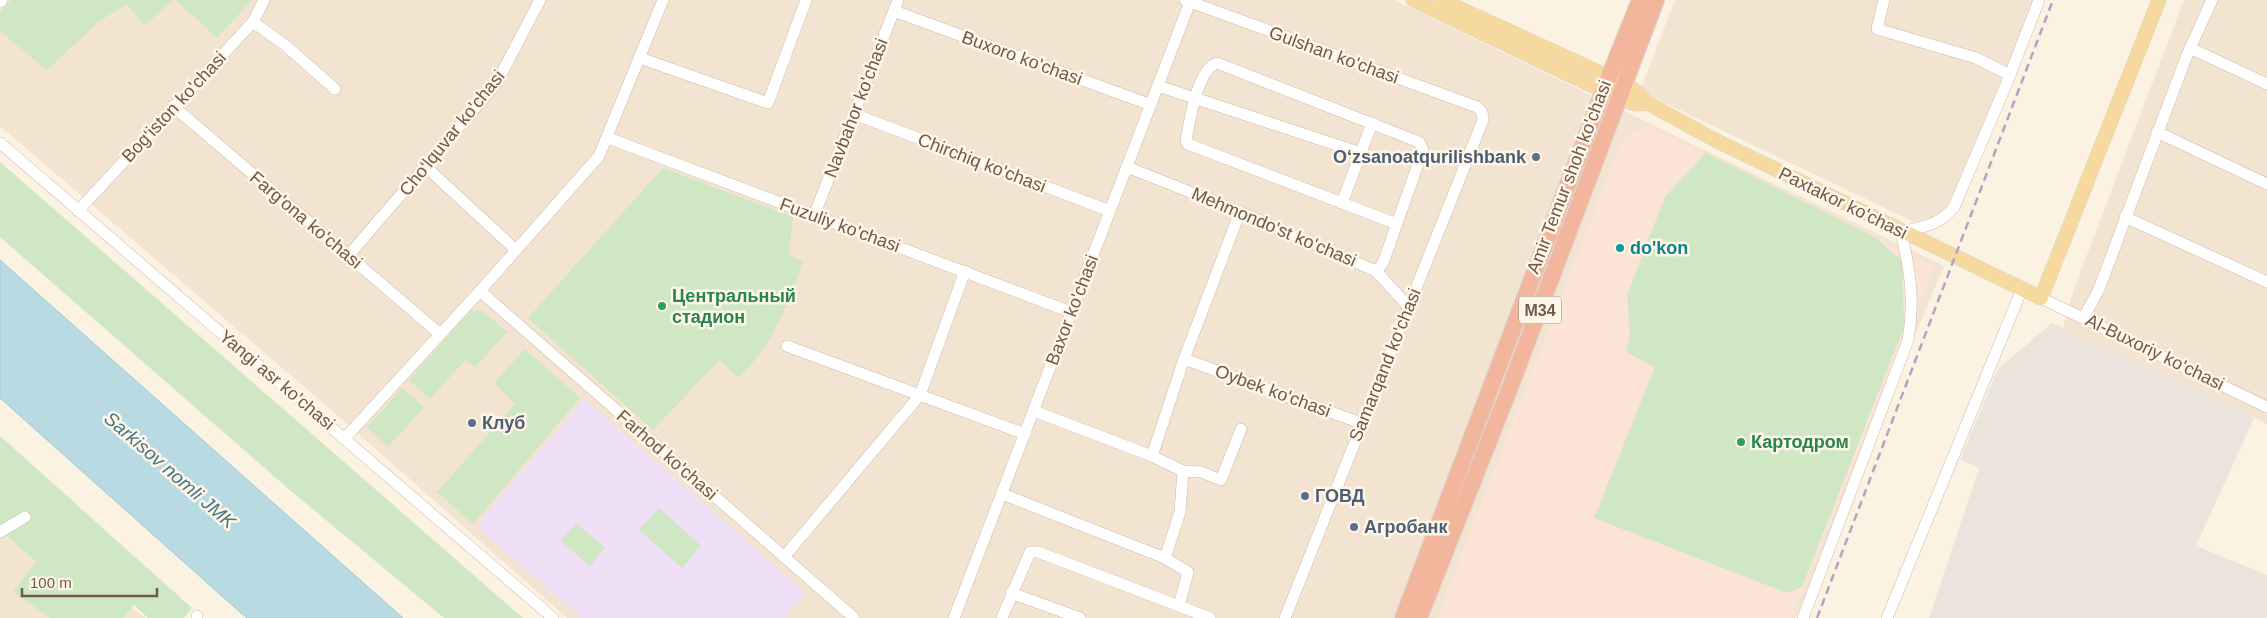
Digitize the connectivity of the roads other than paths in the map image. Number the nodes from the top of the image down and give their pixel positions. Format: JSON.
{"nodes":[{"id":1,"x":264,"y":0,"type":"edge"},
{"id":2,"x":540,"y":0,"type":"edge"},
{"id":3,"x":663,"y":0,"type":"edge"},
{"id":4,"x":806,"y":0,"type":"edge"},
{"id":5,"x":898,"y":0,"type":"edge"},
{"id":6,"x":1413,"y":0,"type":"edge"},
{"id":7,"x":1442,"y":0,"type":"edge"},
{"id":8,"x":1640,"y":0,"type":"edge"},
{"id":9,"x":1656,"y":0,"type":"edge"},
{"id":10,"x":1884,"y":0,"type":"edge"},
{"id":11,"x":2039,"y":0,"type":"edge"},
{"id":12,"x":2160,"y":0,"type":"edge"},
{"id":13,"x":2212,"y":0,"type":"edge"},
{"id":14,"x":1188,"y":1,"type":"edge"},
{"id":15,"x":894,"y":12,"type":"junction"},
{"id":16,"x":253,"y":22,"type":"junction"},
{"id":17,"x":2190,"y":48,"type":"junction"},
{"id":18,"x":640,"y":58,"type":"junction"},
{"id":19,"x":2010,"y":74,"type":"junction"},
{"id":20,"x":1606,"y":84,"type":"junction"},
{"id":21,"x":2267,"y":84,"type":"edge"},
{"id":22,"x":1158,"y":86,"type":"junction"},
{"id":23,"x":335,"y":88,"type":"dead end"},
{"id":24,"x":1622,"y":92,"type":"junction"},
{"id":25,"x":1195,"y":99,"type":"junction"},
{"id":26,"x":1151,"y":105,"type":"junction"},
{"id":27,"x":173,"y":106,"type":"junction"},
{"id":28,"x":1482,"y":112,"type":"joint"},
{"id":29,"x":854,"y":114,"type":"junction"},
{"id":30,"x":1372,"y":123,"type":"junction"},
{"id":31,"x":2158,"y":132,"type":"junction"},
{"id":32,"x":608,"y":138,"type":"junction"},
{"id":33,"x":0,"y":143,"type":"edge"},
{"id":34,"x":1361,"y":153,"type":"junction"},
{"id":35,"x":426,"y":167,"type":"junction"},
{"id":36,"x":1127,"y":167,"type":"junction"},
{"id":37,"x":2267,"y":184,"type":"edge"},
{"id":38,"x":1342,"y":204,"type":"junction"},
{"id":39,"x":78,"y":211,"type":"junction"},
{"id":40,"x":1110,"y":211,"type":"junction"},
{"id":41,"x":1240,"y":212,"type":"junction"},
{"id":42,"x":814,"y":216,"type":"junction"},
{"id":43,"x":2125,"y":217,"type":"junction"},
{"id":44,"x":1397,"y":224,"type":"junction"},
{"id":45,"x":1902,"y":232,"type":"junction"},
{"id":46,"x":516,"y":250,"type":"junction"},
{"id":47,"x":348,"y":256,"type":"junction"},
{"id":48,"x":965,"y":271,"type":"junction"},
{"id":49,"x":1376,"y":271,"type":"junction"},
{"id":50,"x":2267,"y":282,"type":"edge"},
{"id":51,"x":2022,"y":289,"type":"junction"},
{"id":52,"x":480,"y":291,"type":"junction"},
{"id":53,"x":2041,"y":298,"type":"junction"},
{"id":54,"x":1408,"y":306,"type":"junction"},
{"id":55,"x":1071,"y":312,"type":"junction"},
{"id":56,"x":2084,"y":317,"type":"junction"},
{"id":57,"x":440,"y":334,"type":"junction"},
{"id":58,"x":787,"y":346,"type":"dead end"},
{"id":59,"x":1184,"y":358,"type":"junction"},
{"id":60,"x":1492,"y":384,"type":"junction"},
{"id":61,"x":1509,"y":390,"type":"junction"},
{"id":62,"x":920,"y":395,"type":"junction"},
{"id":63,"x":2267,"y":407,"type":"edge"},
{"id":64,"x":1034,"y":411,"type":"junction"},
{"id":65,"x":1361,"y":424,"type":"junction"},
{"id":66,"x":1241,"y":429,"type":"dead end"},
{"id":67,"x":1025,"y":434,"type":"junction"},
{"id":68,"x":345,"y":438,"type":"junction"},
{"id":69,"x":1152,"y":456,"type":"junction"},
{"id":70,"x":1183,"y":471,"type":"junction"},
{"id":71,"x":1002,"y":494,"type":"junction"},
{"id":72,"x":25,"y":517,"type":"dead end"},
{"id":73,"x":0,"y":532,"type":"edge"},
{"id":74,"x":784,"y":557,"type":"junction"},
{"id":75,"x":1165,"y":558,"type":"junction"},
{"id":76,"x":1011,"y":593,"type":"junction"},
{"id":77,"x":1179,"y":606,"type":"junction"},
{"id":78,"x":553,"y":618,"type":"edge"},
{"id":79,"x":854,"y":618,"type":"edge"},
{"id":80,"x":954,"y":618,"type":"edge"},
{"id":81,"x":1002,"y":618,"type":"edge"},
{"id":82,"x":1080,"y":618,"type":"edge"},
{"id":83,"x":1210,"y":618,"type":"edge"},
{"id":84,"x":1285,"y":618,"type":"edge"},
{"id":85,"x":1403,"y":618,"type":"edge"},
{"id":86,"x":1419,"y":618,"type":"edge"},
{"id":87,"x":1803,"y":618,"type":"edge"},
{"id":88,"x":1887,"y":618,"type":"edge"}],
"edges":[{"from":1,"to":16,"type":"street","name":"Bog‘iston ko'chasi"},
{"from":2,"to":35,"type":"street","name":"Cho‘lquvar ko'chasi"},
{"from":3,"to":18,"type":"street"},
{"from":4,"to":18,"type":"street"},
{"from":5,"to":15,"type":"street","name":"Navbahor ko'chasi"},
{"from":6,"to":20,"type":"main road","name":"Paxtakor ko'chasi"},
{"from":7,"to":20,"type":"main road","name":"Paxtakor ko'chasi"},
{"from":8,"to":20,"type":"highway","name":"Amir Temur shoh ko'chasi","number":"M34"},
{"from":9,"to":24,"type":"highway","name":"Amir Temur shoh ko'chasi","number":"M34"},
{"from":10,"to":19,"type":"street"},
{"from":11,"to":19,"type":"street"},
{"from":12,"to":53,"type":"main road"},
{"from":13,"to":17,"type":"street"},
{"from":14,"to":22,"type":"street","name":"Baxor ko'chasi"},
{"from":14,"to":28,"type":"street","name":"Gulshan ko'chasi"},
{"from":15,"to":26,"type":"street","name":"Buxoro ko'chasi"},
{"from":15,"to":29,"type":"street","name":"Navbahor ko'chasi"},
{"from":16,"to":23,"type":"street"},
{"from":16,"to":27,"type":"street","name":"Bog‘iston ko'chasi"},
{"from":17,"to":21,"type":"street"},
{"from":17,"to":31,"type":"street"},
{"from":18,"to":32,"type":"street"},
{"from":19,"to":45,"type":"street"},
{"from":20,"to":24,"type":"main road","name":"Paxtakor ko'chasi"},
{"from":20,"to":60,"type":"highway","name":"Amir Temur shoh ko'chasi","number":"M34"},
{"from":22,"to":25,"type":"street"},
{"from":22,"to":26,"type":"street","name":"Baxor ko'chasi"},
{"from":24,"to":45,"type":"main road","name":"Paxtakor ko'chasi"},
{"from":24,"to":61,"type":"highway","name":"Amir Temur shoh ko'chasi","number":"M34"},
{"from":25,"to":30,"type":"street"},
{"from":25,"to":34,"type":"street"},
{"from":25,"to":38,"type":"street"},
{"from":26,"to":36,"type":"street","name":"Baxor ko'chasi"},
{"from":27,"to":39,"type":"street","name":"Bog‘iston ko'chasi"},
{"from":27,"to":47,"type":"street","name":"Farg'ona ko'chasi"},
{"from":28,"to":54,"type":"street","name":"Samarqand ko‘chasi"},
{"from":29,"to":40,"type":"street","name":"Chirchiq ko'chasi"},
{"from":29,"to":42,"type":"street","name":"Navbahor ko'chasi"},
{"from":30,"to":34,"type":"street"},
{"from":30,"to":44,"type":"street"},
{"from":31,"to":37,"type":"street"},
{"from":31,"to":43,"type":"street"},
{"from":32,"to":42,"type":"street","name":"Fuzuliy ko'chasi"},
{"from":32,"to":46,"type":"street"},
{"from":33,"to":39,"type":"street","name":"Yangi asr ko'chasi"},
{"from":34,"to":38,"type":"street"},
{"from":35,"to":46,"type":"street"},
{"from":35,"to":47,"type":"street","name":"Cho‘lquvar ko'chasi"},
{"from":36,"to":40,"type":"street","name":"Baxor ko'chasi"},
{"from":36,"to":41,"type":"street","name":"Mehmondo'st ko'chasi"},
{"from":38,"to":44,"type":"street"},
{"from":39,"to":68,"type":"street","name":"Yangi asr ko'chasi"},
{"from":40,"to":55,"type":"street","name":"Baxor ko'chasi"},
{"from":41,"to":49,"type":"street","name":"Mehmondo'st ko'chasi"},
{"from":41,"to":59,"type":"street"},
{"from":42,"to":48,"type":"street","name":"Fuzuliy ko'chasi"},
{"from":43,"to":50,"type":"street"},
{"from":43,"to":56,"type":"street"},
{"from":44,"to":49,"type":"street"},
{"from":45,"to":51,"type":"main road","name":"Paxtakor ko'chasi"},
{"from":45,"to":87,"type":"street"},
{"from":46,"to":52,"type":"street"},
{"from":47,"to":57,"type":"street","name":"Farg'ona ko'chasi"},
{"from":48,"to":55,"type":"street","name":"Fuzuliy ko'chasi"},
{"from":48,"to":62,"type":"street"},
{"from":49,"to":54,"type":"street","name":"Mehmondo'st ko'chasi"},
{"from":51,"to":53,"type":"main road","name":"Paxtakor ko'chasi"},
{"from":51,"to":88,"type":"street"},
{"from":52,"to":57,"type":"street"},
{"from":52,"to":74,"type":"street","name":"Farhod ko'chasi"},
{"from":53,"to":56,"type":"street","name":"Al-Buxoriy ko'chasi"},
{"from":54,"to":65,"type":"street","name":"Samarqand ko‘chasi"},
{"from":55,"to":64,"type":"street","name":"Baxor ko'chasi"},
{"from":56,"to":63,"type":"street","name":"Al-Buxoriy ko'chasi"},
{"from":57,"to":68,"type":"street"},
{"from":58,"to":62,"type":"street"},
{"from":59,"to":65,"type":"street","name":"Oybek ko'chasi"},
{"from":59,"to":69,"type":"street"},
{"from":60,"to":61,"type":"highway"},
{"from":60,"to":85,"type":"highway","name":"Amir Temur shoh ko'chasi","number":"M34"},
{"from":61,"to":86,"type":"highway","name":"Amir Temur shoh ko'chasi","number":"M34"},
{"from":62,"to":67,"type":"street"},
{"from":62,"to":74,"type":"street"},
{"from":64,"to":67,"type":"street","name":"Baxor ko'chasi"},
{"from":64,"to":69,"type":"street"},
{"from":65,"to":84,"type":"street","name":"Samarqand ko‘chasi"},
{"from":66,"to":70,"type":"street"},
{"from":67,"to":71,"type":"street","name":"Baxor ko'chasi"},
{"from":68,"to":78,"type":"street","name":"Yangi asr ko'chasi"},
{"from":69,"to":70,"type":"street"},
{"from":70,"to":75,"type":"street"},
{"from":71,"to":75,"type":"street"},
{"from":71,"to":80,"type":"street","name":"Baxor ko'chasi"},
{"from":72,"to":73,"type":"street"},
{"from":74,"to":79,"type":"street","name":"Farhod ko'chasi"},
{"from":75,"to":77,"type":"street"},
{"from":76,"to":77,"type":"street"},
{"from":76,"to":81,"type":"street"},
{"from":76,"to":82,"type":"street"},
{"from":77,"to":83,"type":"street"}]}
